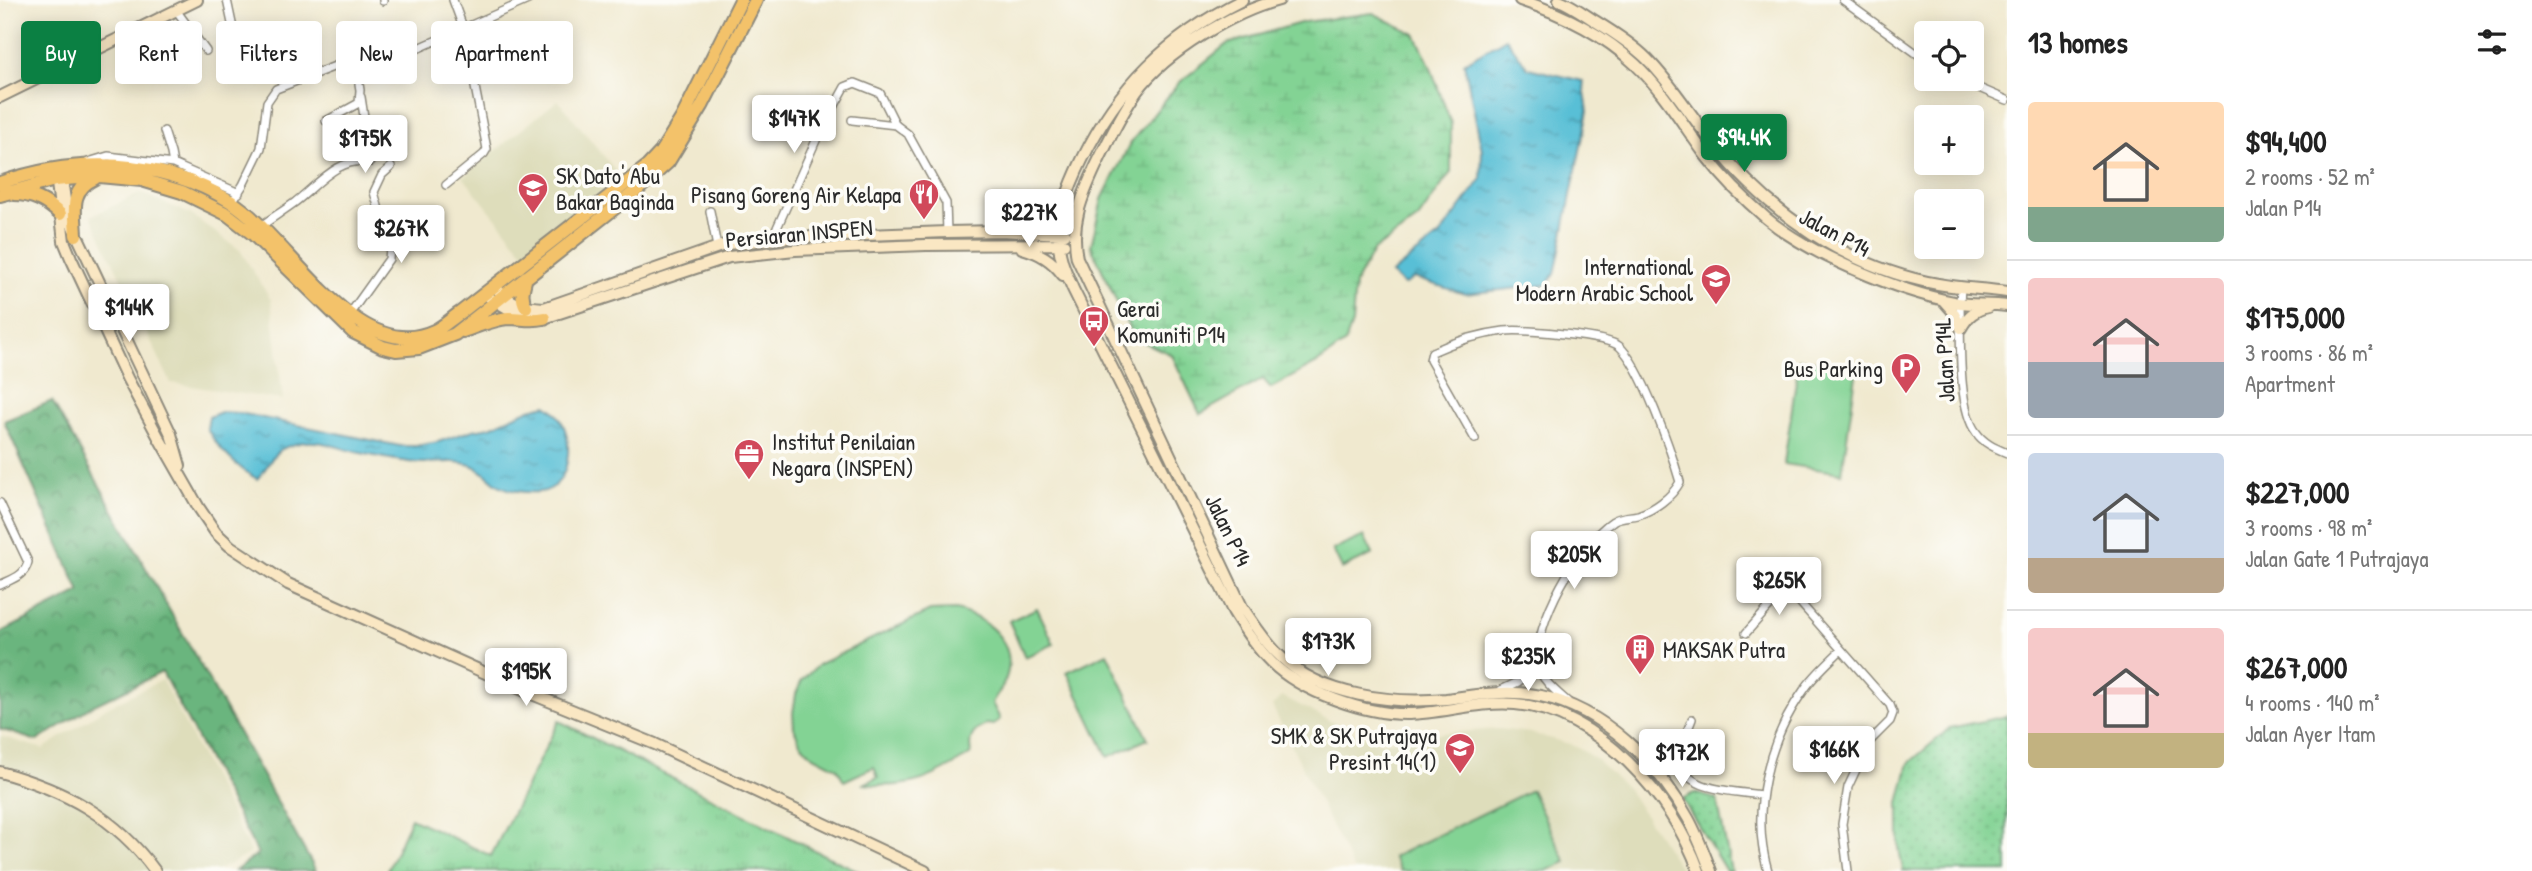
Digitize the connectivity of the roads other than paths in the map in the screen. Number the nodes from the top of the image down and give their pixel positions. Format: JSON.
{"nodes":[{"id":1,"x":198,"y":0,"type":"edge"},
{"id":2,"x":227,"y":0,"type":"edge"},
{"id":3,"x":453,"y":0,"type":"edge"},
{"id":4,"x":528,"y":0,"type":"edge"},
{"id":5,"x":734,"y":0,"type":"edge"},
{"id":6,"x":741,"y":0,"type":"edge"},
{"id":7,"x":756,"y":0,"type":"edge"},
{"id":8,"x":765,"y":0,"type":"edge"},
{"id":9,"x":1242,"y":0,"type":"edge"},
{"id":10,"x":1279,"y":0,"type":"edge"},
{"id":11,"x":1520,"y":0,"type":"edge"},
{"id":12,"x":1559,"y":0,"type":"edge"},
{"id":13,"x":1843,"y":0,"type":"edge"},
{"id":14,"x":176,"y":10,"type":"junction"},
{"id":15,"x":231,"y":21,"type":"edge"},
{"id":16,"x":461,"y":21,"type":"edge"},
{"id":17,"x":483,"y":21,"type":"edge"},
{"id":18,"x":740,"y":31,"type":"junction"},
{"id":19,"x":206,"y":51,"type":"dead end"},
{"id":20,"x":1914,"y":52,"type":"edge"},
{"id":21,"x":336,"y":66,"type":"edge"},
{"id":22,"x":359,"y":84,"type":"edge"},
{"id":23,"x":474,"y":84,"type":"edge"},
{"id":24,"x":696,"y":87,"type":"junction"},
{"id":25,"x":1984,"y":90,"type":"edge"},
{"id":26,"x":361,"y":96,"type":"junction"},
{"id":27,"x":0,"y":97,"type":"edge"},
{"id":28,"x":2007,"y":100,"type":"edge"},
{"id":29,"x":852,"y":120,"type":"dead end"},
{"id":30,"x":326,"y":121,"type":"dead end"},
{"id":31,"x":896,"y":125,"type":"junction"},
{"id":32,"x":164,"y":131,"type":"dead end"},
{"id":33,"x":368,"y":143,"type":"dead end"},
{"id":34,"x":370,"y":162,"type":"dead end"},
{"id":35,"x":173,"y":164,"type":"junction"},
{"id":36,"x":78,"y":166,"type":"junction"},
{"id":37,"x":391,"y":167,"type":"dead end"},
{"id":38,"x":1077,"y":171,"type":"junction"},
{"id":39,"x":58,"y":176,"type":"junction"},
{"id":40,"x":99,"y":176,"type":"junction"},
{"id":41,"x":446,"y":185,"type":"dead end"},
{"id":42,"x":1,"y":190,"type":"edge"},
{"id":43,"x":235,"y":197,"type":"junction"},
{"id":44,"x":710,"y":211,"type":"dead end"},
{"id":45,"x":60,"y":214,"type":"junction"},
{"id":46,"x":261,"y":226,"type":"junction"},
{"id":47,"x":1000,"y":231,"type":"junction"},
{"id":48,"x":947,"y":232,"type":"junction"},
{"id":49,"x":76,"y":235,"type":"junction"},
{"id":50,"x":772,"y":239,"type":"junction"},
{"id":51,"x":1060,"y":239,"type":"junction"},
{"id":52,"x":1073,"y":239,"type":"junction"},
{"id":53,"x":1007,"y":244,"type":"junction"},
{"id":54,"x":717,"y":247,"type":"junction"},
{"id":55,"x":526,"y":277,"type":"junction"},
{"id":56,"x":1961,"y":287,"type":"junction"},
{"id":57,"x":1073,"y":289,"type":"junction"},
{"id":58,"x":2007,"y":292,"type":"edge"},
{"id":59,"x":494,"y":294,"type":"junction"},
{"id":60,"x":1942,"y":300,"type":"junction"},
{"id":61,"x":1960,"y":303,"type":"junction"},
{"id":62,"x":2002,"y":305,"type":"edge"},
{"id":63,"x":526,"y":307,"type":"junction"},
{"id":64,"x":348,"y":316,"type":"junction"},
{"id":65,"x":544,"y":318,"type":"junction"},
{"id":66,"x":1961,"y":328,"type":"junction"},
{"id":67,"x":455,"y":334,"type":"junction"},
{"id":68,"x":139,"y":370,"type":"junction"},
{"id":69,"x":127,"y":378,"type":"junction"},
{"id":70,"x":1475,"y":439,"type":"dead end"},
{"id":71,"x":2007,"y":453,"type":"edge"},
{"id":72,"x":183,"y":479,"type":"junction"},
{"id":73,"x":0,"y":504,"type":"edge"},
{"id":74,"x":1797,"y":583,"type":"dead end"},
{"id":75,"x":0,"y":585,"type":"edge"},
{"id":76,"x":1788,"y":590,"type":"junction"},
{"id":77,"x":1746,"y":632,"type":"dead end"},
{"id":78,"x":1840,"y":650,"type":"junction"},
{"id":79,"x":1538,"y":666,"type":"junction"},
{"id":80,"x":1498,"y":692,"type":"junction"},
{"id":81,"x":1571,"y":705,"type":"junction"},
{"id":82,"x":1692,"y":719,"type":"dead end"},
{"id":83,"x":0,"y":772,"type":"edge"},
{"id":84,"x":1761,"y":794,"type":"junction"},
{"id":85,"x":155,"y":871,"type":"edge"},
{"id":86,"x":925,"y":871,"type":"edge"},
{"id":87,"x":1699,"y":871,"type":"edge"},
{"id":88,"x":1711,"y":871,"type":"edge"},
{"id":89,"x":1768,"y":871,"type":"edge"},
{"id":90,"x":1848,"y":871,"type":"edge"}],
"edges":[{"from":1,"to":14,"type":"main road"},
{"from":2,"to":15,"type":"street"},
{"from":3,"to":16,"type":"street"},
{"from":4,"to":17,"type":"street"},
{"from":5,"to":24,"type":"main road"},
{"from":6,"to":24,"type":"main road"},
{"from":7,"to":18,"type":"main road"},
{"from":8,"to":18,"type":"main road"},
{"from":9,"to":38,"type":"main road","name":"Jalan P14"},
{"from":10,"to":52,"type":"main road"},
{"from":11,"to":60,"type":"main road","name":"Jalan P14"},
{"from":12,"to":56,"type":"main road","name":"Jalan P14"},
{"from":13,"to":20,"type":"street"},
{"from":14,"to":19,"type":"street"},
{"from":14,"to":27,"type":"main road"},
{"from":18,"to":55,"type":"main road"},
{"from":21,"to":43,"type":"street"},
{"from":22,"to":26,"type":"street"},
{"from":23,"to":41,"type":"street"},
{"from":24,"to":59,"type":"main road"},
{"from":25,"to":28,"type":"street"},
{"from":26,"to":30,"type":"street"},
{"from":26,"to":33,"type":"street"},
{"from":29,"to":31,"type":"street"},
{"from":31,"to":48,"type":"street"},
{"from":31,"to":50,"type":"street"},
{"from":32,"to":35,"type":"street"},
{"from":34,"to":46,"type":"street"},
{"from":35,"to":36,"type":"street"},
{"from":35,"to":43,"type":"street"},
{"from":36,"to":39,"type":"main road"},
{"from":36,"to":43,"type":"main road"},
{"from":37,"to":64,"type":"street"},
{"from":38,"to":47,"type":"main road"},
{"from":38,"to":51,"type":"main road","name":"Jalan P14"},
{"from":39,"to":40,"type":"main road"},
{"from":39,"to":42,"type":"main road"},
{"from":39,"to":45,"type":"main road"},
{"from":39,"to":49,"type":"main road"},
{"from":40,"to":49,"type":"main road"},
{"from":40,"to":67,"type":"main road"},
{"from":42,"to":45,"type":"main road"},
{"from":43,"to":46,"type":"main road"},
{"from":44,"to":54,"type":"street"},
{"from":45,"to":69,"type":"main road"},
{"from":46,"to":64,"type":"main road"},
{"from":47,"to":48,"type":"main road","name":"Persiaran INSPEN"},
{"from":47,"to":51,"type":"main road"},
{"from":48,"to":50,"type":"main road","name":"Persiaran INSPEN"},
{"from":49,"to":68,"type":"main road"},
{"from":50,"to":54,"type":"main road","name":"Persiaran INSPEN"},
{"from":51,"to":52,"type":"main road"},
{"from":51,"to":53,"type":"main road","name":"Persiaran INSPEN"},
{"from":51,"to":57,"type":"main road","name":"Jalan P14"},
{"from":52,"to":80,"type":"main road","name":"Jalan P14"},
{"from":53,"to":57,"type":"main road"},
{"from":53,"to":65,"type":"main road","name":"Persiaran INSPEN"},
{"from":54,"to":63,"type":"main road","name":"Persiaran INSPEN"},
{"from":55,"to":59,"type":"main road"},
{"from":55,"to":63,"type":"main road"},
{"from":56,"to":58,"type":"main road","name":"Jalan P14"},
{"from":56,"to":61,"type":"street","name":"Jalan P14L"},
{"from":57,"to":87,"type":"main road","name":"Jalan P14"},
{"from":59,"to":63,"type":"main road"},
{"from":59,"to":64,"type":"main road"},
{"from":59,"to":65,"type":"main road"},
{"from":59,"to":67,"type":"main road"},
{"from":60,"to":61,"type":"main road","name":"Jalan P14"},
{"from":60,"to":66,"type":"main road"},
{"from":61,"to":62,"type":"main road","name":"Jalan P14"},
{"from":61,"to":66,"type":"street","name":"Jalan P14L"},
{"from":62,"to":66,"type":"main road"},
{"from":65,"to":67,"type":"main road"},
{"from":66,"to":71,"type":"street","name":"Jalan P14L"},
{"from":68,"to":69,"type":"main road"},
{"from":68,"to":72,"type":"main road"},
{"from":69,"to":72,"type":"main road"},
{"from":70,"to":79,"type":"street"},
{"from":72,"to":86,"type":"main road"},
{"from":73,"to":75,"type":"street"},
{"from":74,"to":76,"type":"street"},
{"from":76,"to":77,"type":"street"},
{"from":76,"to":78,"type":"street"},
{"from":78,"to":84,"type":"street"},
{"from":78,"to":90,"type":"street"},
{"from":79,"to":80,"type":"street"},
{"from":79,"to":81,"type":"street"},
{"from":80,"to":81,"type":"main road","name":"Jalan P14"},
{"from":81,"to":88,"type":"main road","name":"Jalan P14"},
{"from":82,"to":84,"type":"street"},
{"from":83,"to":85,"type":"main road"},
{"from":84,"to":89,"type":"street"}]}
